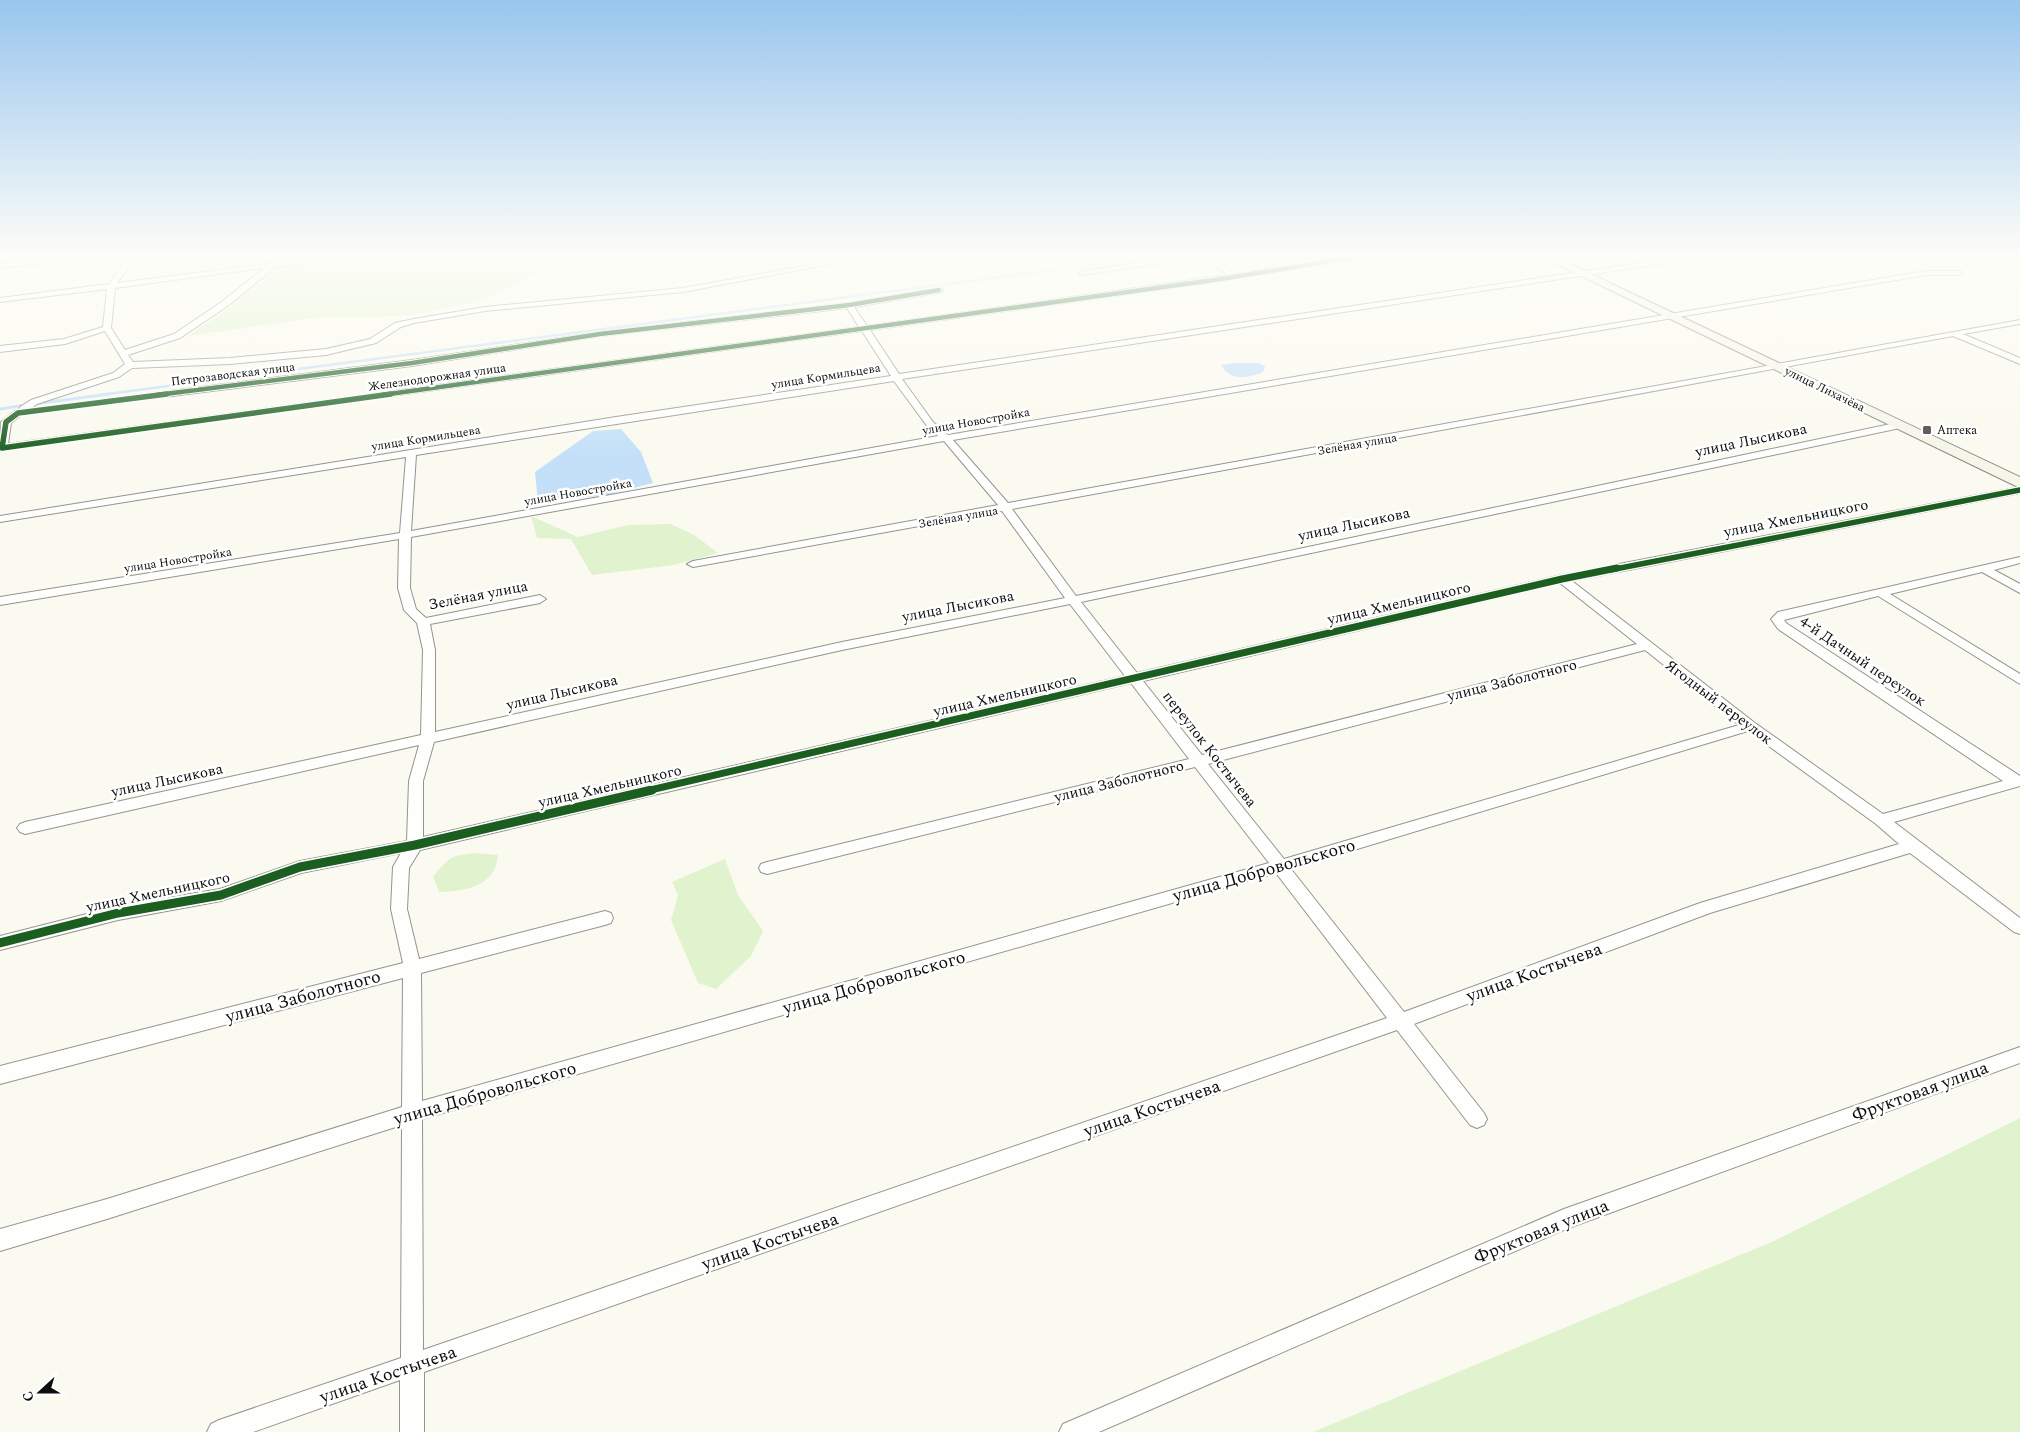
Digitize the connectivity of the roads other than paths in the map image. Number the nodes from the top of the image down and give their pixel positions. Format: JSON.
{"nodes":[{"id":1,"x":107,"y":325,"type":"edge"},
{"id":2,"x":194,"y":325,"type":"edge"},
{"id":3,"x":399,"y":325,"type":"edge"},
{"id":4,"x":679,"y":325,"type":"edge"},
{"id":5,"x":862,"y":325,"type":"edge"},
{"id":6,"x":887,"y":325,"type":"edge"},
{"id":7,"x":1248,"y":325,"type":"edge"},
{"id":8,"x":1619,"y":325,"type":"edge"},
{"id":9,"x":1691,"y":325,"type":"edge"},
{"id":10,"x":2003,"y":325,"type":"edge"},
{"id":11,"x":107,"y":328,"type":"junction"},
{"id":12,"x":864,"y":328,"type":"junction"},
{"id":13,"x":1953,"y":333,"type":"junction"},
{"id":14,"x":0,"y":349,"type":"edge"},
{"id":15,"x":123,"y":354,"type":"junction"},
{"id":16,"x":2020,"y":361,"type":"edge"},
{"id":17,"x":130,"y":365,"type":"junction"},
{"id":18,"x":1777,"y":366,"type":"junction"},
{"id":19,"x":897,"y":378,"type":"junction"},
{"id":20,"x":18,"y":413,"type":"junction"},
{"id":21,"x":1900,"y":425,"type":"junction"},
{"id":22,"x":946,"y":438,"type":"junction"},
{"id":23,"x":411,"y":454,"type":"junction"},
{"id":24,"x":2020,"y":483,"type":"edge"},
{"id":25,"x":2020,"y":490,"type":"edge"},
{"id":26,"x":1006,"y":508,"type":"junction"},
{"id":27,"x":0,"y":518,"type":"edge"},
{"id":28,"x":405,"y":535,"type":"junction"},
{"id":29,"x":2020,"y":560,"type":"edge"},
{"id":30,"x":693,"y":564,"type":"dead end"},
{"id":31,"x":1986,"y":570,"type":"junction"},
{"id":32,"x":1562,"y":579,"type":"junction"},
{"id":33,"x":2020,"y":589,"type":"edge"},
{"id":34,"x":1881,"y":593,"type":"junction"},
{"id":35,"x":540,"y":599,"type":"dead end"},
{"id":36,"x":1073,"y":600,"type":"junction"},
{"id":37,"x":0,"y":601,"type":"edge"},
{"id":38,"x":423,"y":622,"type":"junction"},
{"id":39,"x":1646,"y":646,"type":"junction"},
{"id":40,"x":1135,"y":679,"type":"junction"},
{"id":41,"x":2020,"y":680,"type":"edge"},
{"id":42,"x":1750,"y":726,"type":"junction"},
{"id":43,"x":428,"y":739,"type":"junction"},
{"id":44,"x":1199,"y":761,"type":"junction"},
{"id":45,"x":2018,"y":782,"type":"edge"},
{"id":46,"x":1881,"y":820,"type":"junction"},
{"id":47,"x":24,"y":828,"type":"dead end"},
{"id":48,"x":415,"y":845,"type":"junction"},
{"id":49,"x":1912,"y":846,"type":"junction"},
{"id":50,"x":1280,"y":866,"type":"junction"},
{"id":51,"x":767,"y":868,"type":"dead end"},
{"id":52,"x":605,"y":918,"type":"dead end"},
{"id":53,"x":2020,"y":927,"type":"edge"},
{"id":54,"x":0,"y":943,"type":"edge"},
{"id":55,"x":412,"y":967,"type":"junction"},
{"id":56,"x":1401,"y":1021,"type":"junction"},
{"id":57,"x":2020,"y":1055,"type":"edge"},
{"id":58,"x":0,"y":1075,"type":"edge"},
{"id":59,"x":412,"y":1113,"type":"junction"},
{"id":60,"x":1477,"y":1119,"type":"dead end"},
{"id":61,"x":0,"y":1240,"type":"edge"},
{"id":62,"x":413,"y":1366,"type":"junction"},
{"id":63,"x":219,"y":1432,"type":"edge"},
{"id":64,"x":412,"y":1432,"type":"edge"},
{"id":65,"x":1071,"y":1432,"type":"edge"}],
"edges":[{"from":1,"to":11,"type":"street"},
{"from":2,"to":15,"type":"street"},
{"from":3,"to":17,"type":"street"},
{"from":4,"to":20,"type":"street","name":"Петрозаводская улица"},
{"from":5,"to":12,"type":"street","name":"переулок Костычева"},
{"from":6,"to":12,"type":"street","name":"Железнодорожная улица"},
{"from":7,"to":19,"type":"street","name":"улица Кормильцева"},
{"from":8,"to":22,"type":"street","name":"улица Новостройка"},
{"from":9,"to":18,"type":"main road","name":"улица Лихачёва"},
{"from":10,"to":13,"type":"street","name":"Зелёная улица"},
{"from":11,"to":14,"type":"street"},
{"from":11,"to":15,"type":"street"},
{"from":12,"to":19,"type":"street","name":"переулок Костычева"},
{"from":12,"to":20,"type":"street","name":"Железнодорожная улица"},
{"from":13,"to":16,"type":"street"},
{"from":13,"to":18,"type":"street","name":"Зелёная улица"},
{"from":15,"to":17,"type":"street"},
{"from":17,"to":20,"type":"street"},
{"from":18,"to":21,"type":"main road","name":"улица Лихачёва"},
{"from":18,"to":26,"type":"street","name":"Зелёная улица"},
{"from":19,"to":22,"type":"street","name":"переулок Костычева"},
{"from":19,"to":23,"type":"street","name":"улица Кормильцева"},
{"from":21,"to":24,"type":"main road","name":"улица Лихачёва"},
{"from":21,"to":36,"type":"street","name":"улица Лысикова"},
{"from":22,"to":26,"type":"street","name":"переулок Костычева"},
{"from":22,"to":28,"type":"street","name":"улица Новостройка"},
{"from":23,"to":27,"type":"street","name":"улица Кормильцева"},
{"from":23,"to":28,"type":"street"},
{"from":25,"to":32,"type":"street","name":"улица Хмельницкого"},
{"from":26,"to":30,"type":"street","name":"Зелёная улица"},
{"from":26,"to":36,"type":"street","name":"переулок Костычева"},
{"from":28,"to":37,"type":"street","name":"улица Новостройка"},
{"from":28,"to":38,"type":"street"},
{"from":29,"to":31,"type":"street","name":"4-й Дачный переулок"},
{"from":31,"to":33,"type":"street"},
{"from":31,"to":34,"type":"street","name":"4-й Дачный переулок"},
{"from":32,"to":39,"type":"street","name":"Ягодный переулок"},
{"from":32,"to":40,"type":"street","name":"улица Хмельницкого"},
{"from":34,"to":41,"type":"street"},
{"from":34,"to":45,"type":"street","name":"4-й Дачный переулок"},
{"from":35,"to":38,"type":"street","name":"Зелёная улица"},
{"from":36,"to":40,"type":"street","name":"переулок Костычева"},
{"from":36,"to":43,"type":"street","name":"улица Лысикова"},
{"from":38,"to":43,"type":"street"},
{"from":39,"to":42,"type":"street","name":"Ягодный переулок"},
{"from":39,"to":44,"type":"street","name":"улица Заболотного"},
{"from":40,"to":44,"type":"street","name":"переулок Костычева"},
{"from":40,"to":48,"type":"street","name":"улица Хмельницкого"},
{"from":42,"to":46,"type":"street","name":"Ягодный переулок"},
{"from":42,"to":50,"type":"street","name":"улица Добровольского"},
{"from":43,"to":47,"type":"street","name":"улица Лысикова"},
{"from":43,"to":48,"type":"street"},
{"from":44,"to":50,"type":"street","name":"переулок Костычева"},
{"from":44,"to":51,"type":"street","name":"улица Заболотного"},
{"from":45,"to":46,"type":"street"},
{"from":46,"to":49,"type":"street"},
{"from":48,"to":54,"type":"street","name":"улица Хмельницкого"},
{"from":48,"to":55,"type":"street"},
{"from":49,"to":53,"type":"street"},
{"from":49,"to":56,"type":"street","name":"улица Костычева"},
{"from":50,"to":56,"type":"street","name":"переулок Костычева"},
{"from":50,"to":59,"type":"street","name":"улица Добровольского"},
{"from":52,"to":55,"type":"street","name":"улица Заболотного"},
{"from":55,"to":58,"type":"street","name":"улица Заболотного"},
{"from":55,"to":59,"type":"street"},
{"from":56,"to":60,"type":"street","name":"переулок Костычева"},
{"from":56,"to":62,"type":"street","name":"улица Костычева"},
{"from":57,"to":65,"type":"street","name":"Фруктовая улица"},
{"from":59,"to":61,"type":"street","name":"улица Добровольского"},
{"from":59,"to":62,"type":"street"},
{"from":62,"to":63,"type":"street","name":"улица Костычева"},
{"from":62,"to":64,"type":"street"}]}
